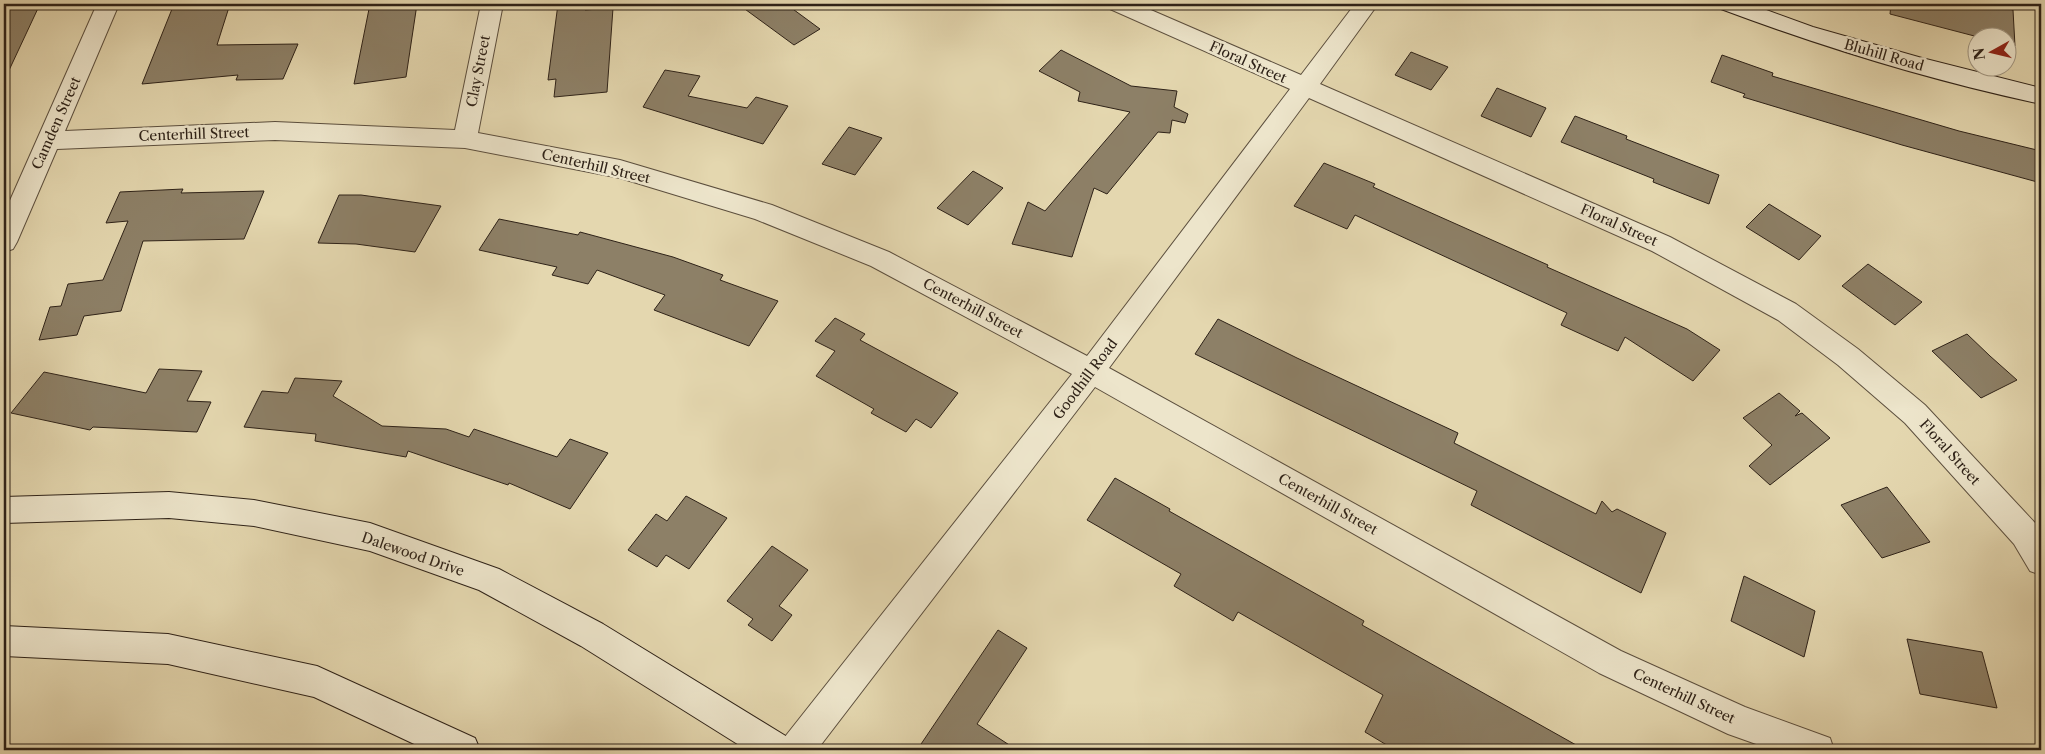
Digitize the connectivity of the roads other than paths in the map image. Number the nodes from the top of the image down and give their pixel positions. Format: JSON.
{"nodes":[{"id":1,"x":108,"y":4,"type":"edge"},
{"id":2,"x":492,"y":4,"type":"edge"},
{"id":3,"x":1118,"y":4,"type":"edge"},
{"id":4,"x":1367,"y":4,"type":"edge"},
{"id":5,"x":1729,"y":4,"type":"edge"},
{"id":6,"x":1305,"y":87,"type":"junction"},
{"id":7,"x":2041,"y":96,"type":"edge"},
{"id":8,"x":465,"y":139,"type":"junction"},
{"id":9,"x":49,"y":140,"type":"junction"},
{"id":10,"x":4,"y":242,"type":"edge"},
{"id":11,"x":1091,"y":371,"type":"junction"},
{"id":12,"x":4,"y":510,"type":"edge"},
{"id":13,"x":2041,"y":560,"type":"edge"},
{"id":14,"x":4,"y":641,"type":"edge"},
{"id":15,"x":463,"y":750,"type":"edge"},
{"id":16,"x":777,"y":750,"type":"edge"},
{"id":17,"x":796,"y":750,"type":"edge"},
{"id":18,"x":1818,"y":750,"type":"edge"}],
"edges":[{"from":1,"to":9,"type":"street","name":"Camden Street"},
{"from":2,"to":8,"type":"street","name":"Clay Street"},
{"from":3,"to":6,"type":"street","name":"Floral Street"},
{"from":4,"to":6,"type":"street","name":"Goodhill Road"},
{"from":5,"to":7,"type":"street","name":"Bluhill Road"},
{"from":6,"to":11,"type":"street","name":"Goodhill Road"},
{"from":6,"to":13,"type":"street","name":"Floral Street"},
{"from":8,"to":9,"type":"street","name":"Centerhill Street"},
{"from":8,"to":11,"type":"street","name":"Centerhill Street"},
{"from":9,"to":10,"type":"street","name":"Camden Street"},
{"from":11,"to":17,"type":"street","name":"Goodhill Road"},
{"from":11,"to":18,"type":"street","name":"Centerhill Street"},
{"from":12,"to":16,"type":"street","name":"Dalewood Drive"},
{"from":14,"to":15,"type":"street"}]}
